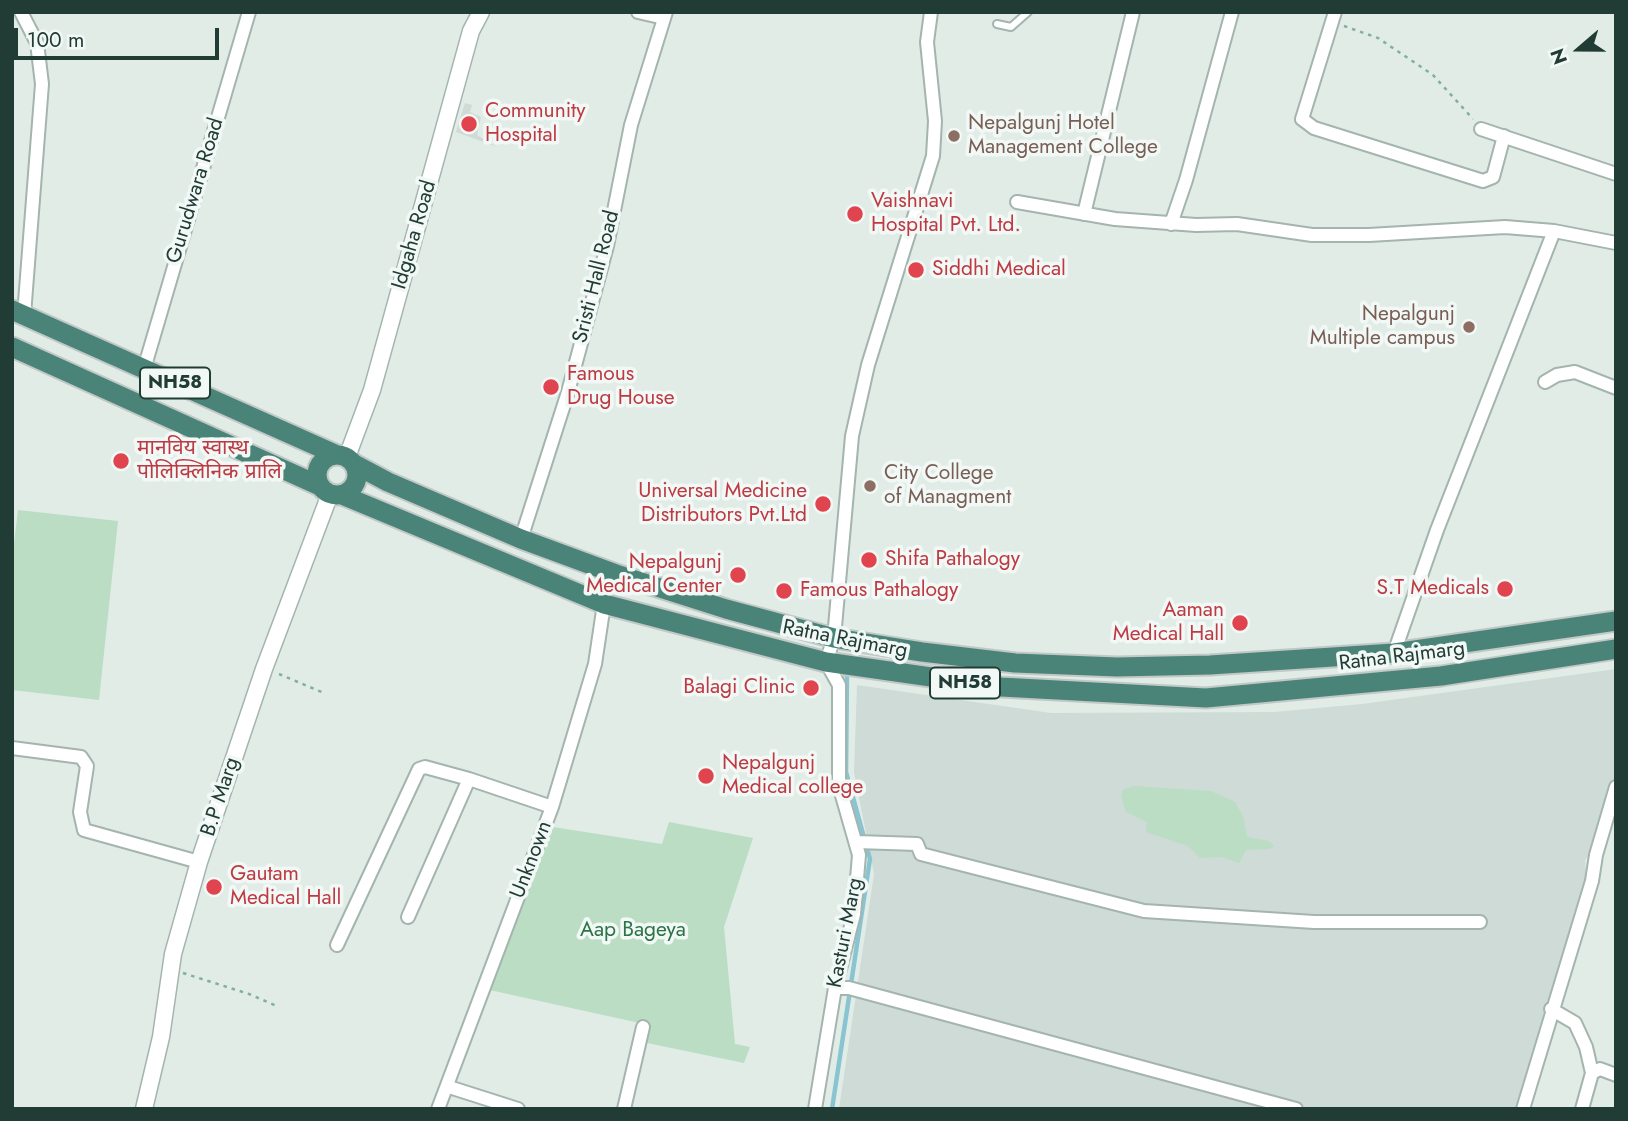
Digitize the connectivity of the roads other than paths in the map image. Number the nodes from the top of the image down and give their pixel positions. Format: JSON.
{"nodes":[{"id":1,"x":21,"y":12,"type":"edge"},
{"id":2,"x":249,"y":12,"type":"edge"},
{"id":3,"x":481,"y":12,"type":"edge"},
{"id":4,"x":638,"y":12,"type":"edge"},
{"id":5,"x":931,"y":12,"type":"edge"},
{"id":6,"x":1028,"y":12,"type":"edge"},
{"id":7,"x":1133,"y":12,"type":"edge"},
{"id":8,"x":1231,"y":12,"type":"edge"},
{"id":9,"x":665,"y":15,"type":"edge"},
{"id":10,"x":1334,"y":17,"type":"edge"},
{"id":11,"x":997,"y":24,"type":"dead end"},
{"id":12,"x":1481,"y":130,"type":"road end"},
{"id":13,"x":1504,"y":136,"type":"junction"},
{"id":14,"x":1616,"y":174,"type":"edge"},
{"id":15,"x":1017,"y":202,"type":"dead end"},
{"id":16,"x":1084,"y":214,"type":"junction"},
{"id":17,"x":1171,"y":224,"type":"junction"},
{"id":18,"x":1554,"y":231,"type":"junction"},
{"id":19,"x":1616,"y":243,"type":"edge"},
{"id":20,"x":18,"y":313,"type":"edge"},
{"id":21,"x":12,"y":346,"type":"edge"},
{"id":22,"x":144,"y":369,"type":"junction"},
{"id":23,"x":1545,"y":382,"type":"dead end"},
{"id":24,"x":1616,"y":388,"type":"edge"},
{"id":25,"x":346,"y":459,"type":"junction"},
{"id":26,"x":331,"y":492,"type":"junction"},
{"id":27,"x":521,"y":539,"type":"junction"},
{"id":28,"x":604,"y":604,"type":"junction"},
{"id":29,"x":1616,"y":621,"type":"edge"},
{"id":30,"x":834,"y":638,"type":"junction"},
{"id":31,"x":1616,"y":649,"type":"edge"},
{"id":32,"x":1394,"y":653,"type":"junction"},
{"id":33,"x":826,"y":662,"type":"junction"},
{"id":34,"x":12,"y":748,"type":"edge"},
{"id":35,"x":469,"y":779,"type":"junction"},
{"id":36,"x":1616,"y":787,"type":"edge"},
{"id":37,"x":552,"y":807,"type":"junction"},
{"id":38,"x":857,"y":842,"type":"junction"},
{"id":39,"x":199,"y":862,"type":"junction"},
{"id":40,"x":408,"y":917,"type":"dead end"},
{"id":41,"x":1480,"y":922,"type":"dead end"},
{"id":42,"x":337,"y":944,"type":"dead end"},
{"id":43,"x":835,"y":988,"type":"junction"},
{"id":44,"x":1551,"y":1009,"type":"junction"},
{"id":45,"x":643,"y":1027,"type":"dead end"},
{"id":46,"x":1592,"y":1073,"type":"junction"},
{"id":47,"x":1616,"y":1075,"type":"edge"},
{"id":48,"x":449,"y":1087,"type":"junction"},
{"id":49,"x":144,"y":1109,"type":"edge"},
{"id":50,"x":438,"y":1109,"type":"edge"},
{"id":51,"x":518,"y":1109,"type":"edge"},
{"id":52,"x":624,"y":1109,"type":"edge"},
{"id":53,"x":815,"y":1109,"type":"edge"},
{"id":54,"x":1296,"y":1109,"type":"edge"},
{"id":55,"x":1522,"y":1109,"type":"edge"},
{"id":56,"x":1583,"y":1109,"type":"edge"}],
"edges":[{"from":1,"to":20,"type":"street"},
{"from":2,"to":22,"type":"street","name":"Gurudwara Road"},
{"from":3,"to":25,"type":"street","name":"Idgaha Road"},
{"from":4,"to":9,"type":"street"},
{"from":5,"to":30,"type":"street"},
{"from":6,"to":11,"type":"lane"},
{"from":7,"to":16,"type":"street"},
{"from":8,"to":17,"type":"street"},
{"from":9,"to":27,"type":"street","name":"Sristi Hall Road"},
{"from":10,"to":13,"type":"street"},
{"from":12,"to":13,"type":"street"},
{"from":13,"to":14,"type":"street"},
{"from":15,"to":16,"type":"street"},
{"from":16,"to":17,"type":"street"},
{"from":17,"to":18,"type":"street"},
{"from":18,"to":19,"type":"street"},
{"from":18,"to":32,"type":"street"},
{"from":20,"to":22,"type":"highway","name":"Ratna Rajmarg","number":"NH58"},
{"from":21,"to":26,"type":"highway","name":"Ratna Rajmarg","number":"NH58"},
{"from":22,"to":25,"type":"highway","name":"Ratna Rajmarg","number":"NH58"},
{"from":23,"to":24,"type":"street"},
{"from":25,"to":26,"type":"highway"},
{"from":25,"to":26,"type":"highway"},
{"from":25,"to":27,"type":"highway","name":"Ratna Rajmarg","number":"NH58"},
{"from":26,"to":28,"type":"highway","name":"Ratna Rajmarg","number":"NH58"},
{"from":26,"to":39,"type":"street","name":"B.P Marg"},
{"from":27,"to":30,"type":"highway","name":"Ratna Rajmarg","number":"NH58"},
{"from":28,"to":33,"type":"highway","name":"Ratna Rajmarg","number":"NH58"},
{"from":28,"to":37,"type":"street","name":"Unknown"},
{"from":29,"to":32,"type":"highway","name":"Ratna Rajmarg","number":"NH58"},
{"from":30,"to":32,"type":"highway","name":"Ratna Rajmarg","number":"NH58"},
{"from":30,"to":33,"type":"street"},
{"from":31,"to":33,"type":"highway","name":"Ratna Rajmarg","number":"NH58"},
{"from":33,"to":38,"type":"street","name":"Kasturi Marg"},
{"from":34,"to":39,"type":"street"},
{"from":35,"to":37,"type":"street"},
{"from":35,"to":40,"type":"street"},
{"from":35,"to":42,"type":"street"},
{"from":36,"to":44,"type":"street"},
{"from":37,"to":48,"type":"street","name":"Unknown"},
{"from":38,"to":41,"type":"street"},
{"from":38,"to":43,"type":"street","name":"Kasturi Marg"},
{"from":39,"to":49,"type":"street","name":"B.P Marg"},
{"from":43,"to":53,"type":"street","name":"Kasturi Marg"},
{"from":43,"to":54,"type":"street"},
{"from":44,"to":46,"type":"street"},
{"from":44,"to":55,"type":"street"},
{"from":45,"to":52,"type":"street"},
{"from":46,"to":47,"type":"street"},
{"from":46,"to":56,"type":"street"},
{"from":48,"to":50,"type":"street","name":"Unknown"},
{"from":48,"to":51,"type":"street"}]}
